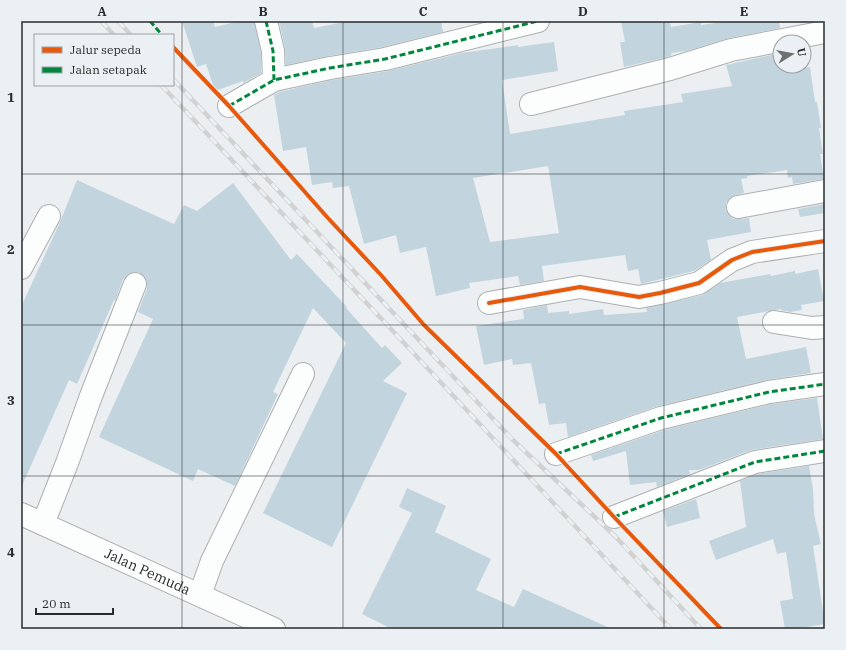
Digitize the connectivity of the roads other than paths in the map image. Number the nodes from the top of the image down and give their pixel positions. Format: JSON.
{"nodes":[{"id":1,"x":266,"y":21,"type":"edge"},
{"id":2,"x":538,"y":21,"type":"edge"},
{"id":3,"x":823,"y":21,"type":"edge"},
{"id":4,"x":825,"y":31,"type":"edge"},
{"id":5,"x":274,"y":80,"type":"junction"},
{"id":6,"x":531,"y":104,"type":"dead end"},
{"id":7,"x":229,"y":106,"type":"dead end"},
{"id":8,"x":825,"y":191,"type":"edge"},
{"id":9,"x":738,"y":207,"type":"dead end"},
{"id":10,"x":49,"y":216,"type":"dead end"},
{"id":11,"x":825,"y":241,"type":"edge"},
{"id":12,"x":21,"y":268,"type":"edge"},
{"id":13,"x":135,"y":284,"type":"dead end"},
{"id":14,"x":489,"y":303,"type":"dead end"},
{"id":15,"x":774,"y":322,"type":"dead end"},
{"id":16,"x":825,"y":327,"type":"edge"},
{"id":17,"x":303,"y":374,"type":"dead end"},
{"id":18,"x":825,"y":384,"type":"edge"},
{"id":19,"x":825,"y":451,"type":"edge"},
{"id":20,"x":556,"y":454,"type":"dead end"},
{"id":21,"x":21,"y":514,"type":"edge"},
{"id":22,"x":614,"y":517,"type":"dead end"},
{"id":23,"x":43,"y":524,"type":"junction"},
{"id":24,"x":200,"y":595,"type":"junction"},
{"id":25,"x":274,"y":629,"type":"edge"}],
"edges":[{"from":1,"to":5,"type":"street"},
{"from":2,"to":5,"type":"street"},
{"from":3,"to":4,"type":"street"},
{"from":4,"to":6,"type":"street"},
{"from":5,"to":7,"type":"street"},
{"from":8,"to":9,"type":"street"},
{"from":10,"to":12,"type":"street"},
{"from":11,"to":14,"type":"street"},
{"from":13,"to":23,"type":"street"},
{"from":15,"to":16,"type":"street"},
{"from":17,"to":24,"type":"street"},
{"from":18,"to":20,"type":"street"},
{"from":19,"to":22,"type":"street"},
{"from":21,"to":23,"type":"street","name":"Jalan Pemuda"},
{"from":23,"to":24,"type":"street","name":"Jalan Pemuda"},
{"from":24,"to":25,"type":"street","name":"Jalan Pemuda"}]}
